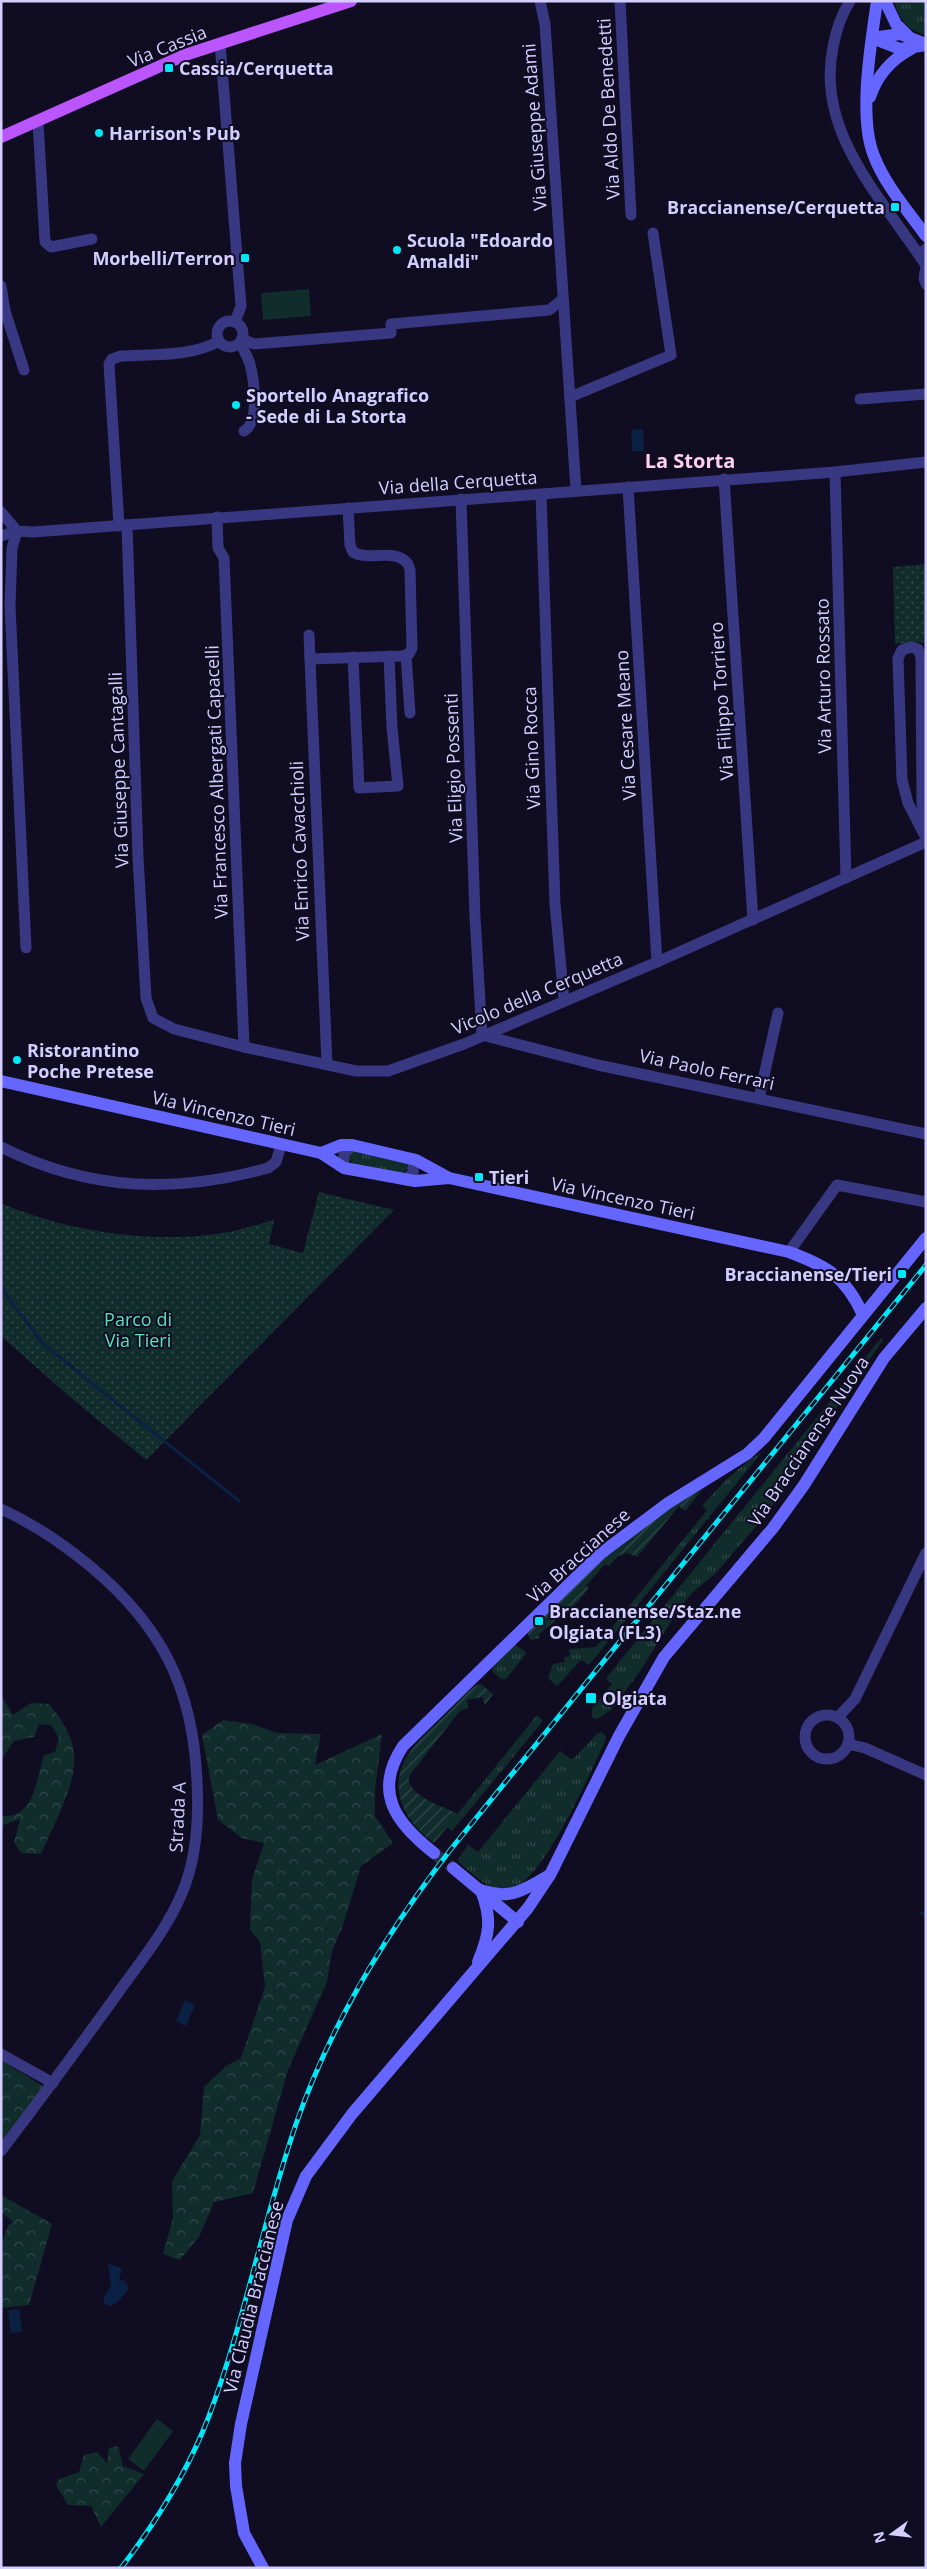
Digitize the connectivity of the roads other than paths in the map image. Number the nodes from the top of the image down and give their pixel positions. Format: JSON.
{"nodes":[{"id":1,"x":351,"y":1,"type":"edge"},
{"id":2,"x":540,"y":1,"type":"edge"},
{"id":3,"x":620,"y":1,"type":"edge"},
{"id":4,"x":850,"y":1,"type":"edge"},
{"id":5,"x":877,"y":1,"type":"edge"},
{"id":6,"x":885,"y":1,"type":"edge"},
{"id":7,"x":872,"y":38,"type":"junction"},
{"id":8,"x":220,"y":43,"type":"junction"},
{"id":9,"x":910,"y":43,"type":"junction"},
{"id":10,"x":926,"y":44,"type":"edge"},
{"id":11,"x":866,"y":111,"type":"junction"},
{"id":12,"x":38,"y":122,"type":"junction"},
{"id":13,"x":1,"y":138,"type":"edge"},
{"id":14,"x":631,"y":215,"type":"dead end"},
{"id":15,"x":653,"y":233,"type":"dead end"},
{"id":16,"x":926,"y":236,"type":"edge"},
{"id":17,"x":92,"y":239,"type":"dead end"},
{"id":18,"x":924,"y":259,"type":"edge"},
{"id":19,"x":926,"y":284,"type":"edge"},
{"id":20,"x":1,"y":286,"type":"edge"},
{"id":21,"x":563,"y":299,"type":"junction"},
{"id":22,"x":235,"y":322,"type":"junction"},
{"id":23,"x":219,"y":341,"type":"junction"},
{"id":24,"x":241,"y":341,"type":"junction"},
{"id":25,"x":24,"y":370,"type":"dead end"},
{"id":26,"x":926,"y":394,"type":"edge"},
{"id":27,"x":570,"y":398,"type":"junction"},
{"id":28,"x":860,"y":399,"type":"dead end"},
{"id":29,"x":244,"y":431,"type":"dead end"},
{"id":30,"x":926,"y":462,"type":"edge"},
{"id":31,"x":835,"y":472,"type":"junction"},
{"id":32,"x":724,"y":479,"type":"junction"},
{"id":33,"x":628,"y":486,"type":"junction"},
{"id":34,"x":576,"y":490,"type":"junction"},
{"id":35,"x":541,"y":494,"type":"junction"},
{"id":36,"x":461,"y":499,"type":"junction"},
{"id":37,"x":348,"y":508,"type":"junction"},
{"id":38,"x":1,"y":512,"type":"edge"},
{"id":39,"x":217,"y":517,"type":"junction"},
{"id":40,"x":123,"y":525,"type":"junction"},
{"id":41,"x":17,"y":531,"type":"junction"},
{"id":42,"x":1,"y":536,"type":"edge"},
{"id":43,"x":309,"y":636,"type":"dead end"},
{"id":44,"x":406,"y":655,"type":"junction"},
{"id":45,"x":389,"y":656,"type":"junction"},
{"id":46,"x":353,"y":658,"type":"junction"},
{"id":47,"x":310,"y":659,"type":"junction"},
{"id":48,"x":410,"y":713,"type":"dead end"},
{"id":49,"x":926,"y":830,"type":"edge"},
{"id":50,"x":926,"y":838,"type":"edge"},
{"id":51,"x":926,"y":842,"type":"edge"},
{"id":52,"x":846,"y":878,"type":"junction"},
{"id":53,"x":753,"y":920,"type":"junction"},
{"id":54,"x":26,"y":948,"type":"dead end"},
{"id":55,"x":657,"y":962,"type":"junction"},
{"id":56,"x":564,"y":1000,"type":"junction"},
{"id":57,"x":150,"y":1012,"type":"joint"},
{"id":58,"x":778,"y":1013,"type":"dead end"},
{"id":59,"x":482,"y":1035,"type":"junction"},
{"id":60,"x":244,"y":1047,"type":"junction"},
{"id":61,"x":327,"y":1064,"type":"junction"},
{"id":62,"x":1,"y":1080,"type":"edge"},
{"id":63,"x":759,"y":1098,"type":"junction"},
{"id":64,"x":926,"y":1134,"type":"edge"},
{"id":65,"x":281,"y":1145,"type":"junction"},
{"id":66,"x":352,"y":1145,"type":"junction"},
{"id":67,"x":1,"y":1147,"type":"edge"},
{"id":68,"x":321,"y":1153,"type":"junction"},
{"id":69,"x":414,"y":1159,"type":"junction"},
{"id":70,"x":344,"y":1168,"type":"junction"},
{"id":71,"x":449,"y":1178,"type":"junction"},
{"id":72,"x":406,"y":1180,"type":"junction"},
{"id":73,"x":926,"y":1202,"type":"edge"},
{"id":74,"x":926,"y":1238,"type":"edge"},
{"id":75,"x":789,"y":1252,"type":"junction"},
{"id":76,"x":926,"y":1308,"type":"edge"},
{"id":77,"x":863,"y":1315,"type":"junction"},
{"id":78,"x":1,"y":1509,"type":"edge"},
{"id":79,"x":926,"y":1553,"type":"edge"},
{"id":80,"x":838,"y":1716,"type":"junction"},
{"id":81,"x":848,"y":1744,"type":"junction"},
{"id":82,"x":926,"y":1775,"type":"edge"},
{"id":83,"x":434,"y":1853,"type":"tunnel mouth"},
{"id":84,"x":453,"y":1868,"type":"tunnel mouth"},
{"id":85,"x":550,"y":1875,"type":"junction"},
{"id":86,"x":481,"y":1890,"type":"junction"},
{"id":87,"x":518,"y":1922,"type":"junction"},
{"id":88,"x":474,"y":1971,"type":"junction"},
{"id":89,"x":1,"y":2054,"type":"edge"},
{"id":90,"x":53,"y":2082,"type":"junction"},
{"id":91,"x":1,"y":2151,"type":"edge"},
{"id":92,"x":263,"y":2568,"type":"edge"}],
"edges":[{"from":1,"to":8,"type":"main road","name":"Via Cassia"},
{"from":2,"to":21,"type":"street","name":"Via Giuseppe Adami"},
{"from":3,"to":14,"type":"street","name":"Via Aldo De Benedetti"},
{"from":4,"to":18,"type":"street"},
{"from":5,"to":7,"type":"street"},
{"from":6,"to":9,"type":"street"},
{"from":7,"to":9,"type":"street"},
{"from":7,"to":11,"type":"street"},
{"from":8,"to":12,"type":"main road","name":"Via Cassia"},
{"from":8,"to":22,"type":"street"},
{"from":9,"to":10,"type":"street"},
{"from":9,"to":11,"type":"street"},
{"from":11,"to":16,"type":"street"},
{"from":12,"to":13,"type":"main road","name":"Via Cassia"},
{"from":12,"to":17,"type":"street"},
{"from":15,"to":27,"type":"street"},
{"from":18,"to":19,"type":"street"},
{"from":20,"to":25,"type":"street"},
{"from":21,"to":24,"type":"street"},
{"from":21,"to":27,"type":"street","name":"Via Giuseppe Adami"},
{"from":22,"to":23,"type":"street"},
{"from":22,"to":24,"type":"street"},
{"from":23,"to":24,"type":"street"},
{"from":23,"to":40,"type":"street","name":"Via Giuseppe Cantagalli"},
{"from":24,"to":29,"type":"street"},
{"from":26,"to":28,"type":"street"},
{"from":27,"to":34,"type":"street","name":"Via Giuseppe Adami"},
{"from":30,"to":31,"type":"street","name":"Via della Cerquetta"},
{"from":31,"to":32,"type":"street","name":"Via della Cerquetta"},
{"from":31,"to":52,"type":"street","name":"Via Arturo Rossato"},
{"from":32,"to":33,"type":"street","name":"Via della Cerquetta"},
{"from":32,"to":53,"type":"street","name":"Via Filippo Torriero"},
{"from":33,"to":34,"type":"street","name":"Via della Cerquetta"},
{"from":33,"to":55,"type":"street","name":"Via Cesare Meano"},
{"from":34,"to":35,"type":"street","name":"Via della Cerquetta"},
{"from":35,"to":36,"type":"street","name":"Via della Cerquetta"},
{"from":35,"to":56,"type":"street","name":"Via Gino Rocca"},
{"from":36,"to":37,"type":"street","name":"Via della Cerquetta"},
{"from":36,"to":59,"type":"street","name":"Via Eligio Possenti"},
{"from":37,"to":39,"type":"street","name":"Via della Cerquetta"},
{"from":37,"to":44,"type":"street"},
{"from":38,"to":41,"type":"street"},
{"from":39,"to":40,"type":"street","name":"Via della Cerquetta"},
{"from":39,"to":60,"type":"street","name":"Via Francesco Albergati Capacelli"},
{"from":40,"to":41,"type":"street","name":"Via della Cerquetta"},
{"from":40,"to":57,"type":"street","name":"Via Giuseppe Cantagalli"},
{"from":41,"to":42,"type":"street","name":"Via della Cerquetta"},
{"from":41,"to":54,"type":"street"},
{"from":43,"to":47,"type":"street","name":"Via Enrico Cavacchioli"},
{"from":44,"to":45,"type":"street"},
{"from":44,"to":48,"type":"street"},
{"from":45,"to":46,"type":"street"},
{"from":45,"to":46,"type":"street"},
{"from":46,"to":47,"type":"street"},
{"from":47,"to":61,"type":"street","name":"Via Enrico Cavacchioli"},
{"from":49,"to":50,"type":"street"},
{"from":51,"to":52,"type":"street","name":"Vicolo della Cerquetta"},
{"from":52,"to":53,"type":"street","name":"Vicolo della Cerquetta"},
{"from":53,"to":55,"type":"street","name":"Vicolo della Cerquetta"},
{"from":55,"to":56,"type":"street","name":"Vicolo della Cerquetta"},
{"from":56,"to":59,"type":"street","name":"Vicolo della Cerquetta"},
{"from":57,"to":60,"type":"street","name":"Vicolo della Cerquetta"},
{"from":58,"to":63,"type":"street"},
{"from":59,"to":61,"type":"street","name":"Vicolo della Cerquetta"},
{"from":59,"to":63,"type":"street","name":"Via Paolo Ferrari"},
{"from":60,"to":61,"type":"street","name":"Vicolo della Cerquetta"},
{"from":62,"to":65,"type":"street","name":"Via Vincenzo Tieri"},
{"from":63,"to":64,"type":"street","name":"Via Paolo Ferrari"},
{"from":65,"to":67,"type":"street"},
{"from":65,"to":68,"type":"street","name":"Via Vincenzo Tieri"},
{"from":66,"to":68,"type":"street","name":"Via Vincenzo Tieri"},
{"from":66,"to":69,"type":"street","name":"Via Vincenzo Tieri"},
{"from":66,"to":70,"type":"street"},
{"from":68,"to":70,"type":"street","name":"Via Vincenzo Tieri"},
{"from":69,"to":71,"type":"street","name":"Via Vincenzo Tieri"},
{"from":69,"to":72,"type":"street"},
{"from":70,"to":72,"type":"street","name":"Via Vincenzo Tieri"},
{"from":71,"to":72,"type":"street","name":"Via Vincenzo Tieri"},
{"from":71,"to":75,"type":"street","name":"Via Vincenzo Tieri"},
{"from":73,"to":75,"type":"street"},
{"from":74,"to":77,"type":"street","name":"Via Braccianese"},
{"from":75,"to":77,"type":"street","name":"Via Vincenzo Tieri"},
{"from":76,"to":85,"type":"street","name":"Via Braccianense Nuova"},
{"from":77,"to":83,"type":"street","name":"Via Braccianese"},
{"from":78,"to":90,"type":"street","name":"Strada A"},
{"from":79,"to":80,"type":"street"},
{"from":80,"to":81,"type":"street"},
{"from":80,"to":81,"type":"street"},
{"from":81,"to":82,"type":"street"},
{"from":84,"to":86,"type":"street"},
{"from":85,"to":86,"type":"street"},
{"from":85,"to":87,"type":"street"},
{"from":86,"to":87,"type":"street"},
{"from":86,"to":88,"type":"street"},
{"from":87,"to":88,"type":"street"},
{"from":88,"to":92,"type":"street","name":"Via Claudia Braccianese"},
{"from":89,"to":90,"type":"street"},
{"from":90,"to":91,"type":"street","name":"Strada A"}]}
